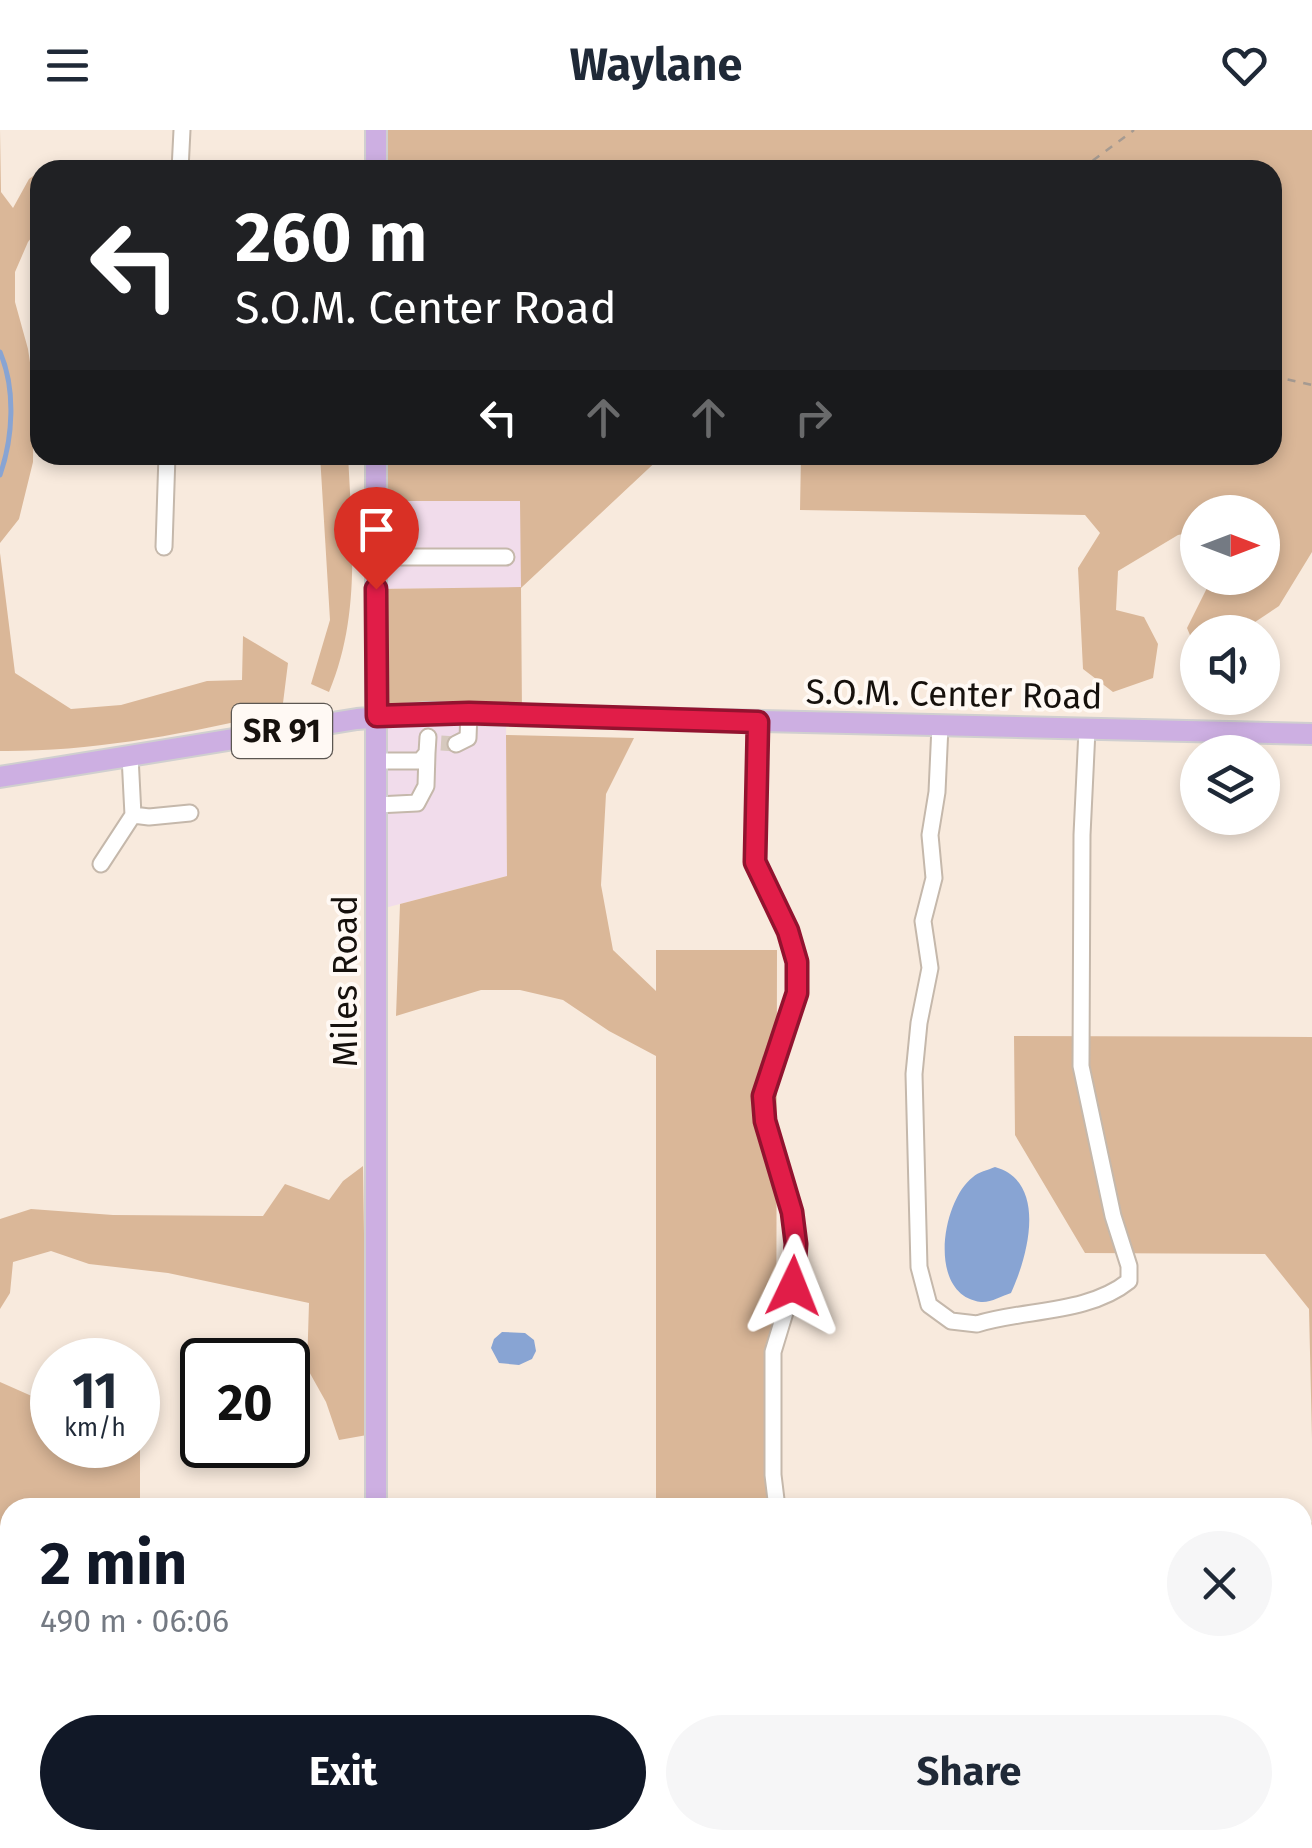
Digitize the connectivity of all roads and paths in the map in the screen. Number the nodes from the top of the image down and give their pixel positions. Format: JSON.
{"nodes":[{"id":1,"x":182,"y":130,"type":"edge"},
{"id":2,"x":376,"y":130,"type":"edge"},
{"id":3,"x":1134,"y":130,"type":"edge"},
{"id":4,"x":180,"y":160,"type":"edge"},
{"id":5,"x":376,"y":160,"type":"edge"},
{"id":6,"x":1094,"y":160,"type":"edge"},
{"id":7,"x":1282,"y":378,"type":"edge"},
{"id":8,"x":1312,"y":385,"type":"edge"},
{"id":9,"x":166,"y":465,"type":"edge"},
{"id":10,"x":376,"y":465,"type":"edge"},
{"id":11,"x":164,"y":547,"type":"dead end"},
{"id":12,"x":376,"y":557,"type":"junction"},
{"id":13,"x":506,"y":557,"type":"dead end"},
{"id":14,"x":428,"y":713,"type":"junction"},
{"id":15,"x":469,"y":713,"type":"junction"},
{"id":16,"x":377,"y":716,"type":"junction"},
{"id":17,"x":758,"y":722,"type":"junction"},
{"id":18,"x":940,"y":726,"type":"junction"},
{"id":19,"x":1087,"y":730,"type":"junction"},
{"id":20,"x":1312,"y":734,"type":"edge"},
{"id":21,"x":438,"y":744,"type":"junction"},
{"id":22,"x":130,"y":756,"type":"junction"},
{"id":23,"x":377,"y":761,"type":"junction"},
{"id":24,"x":0,"y":777,"type":"edge"},
{"id":25,"x":378,"y":805,"type":"junction"},
{"id":26,"x":190,"y":813,"type":"dead end"},
{"id":27,"x":133,"y":815,"type":"junction"},
{"id":28,"x":101,"y":864,"type":"dead end"},
{"id":29,"x":376,"y":1498,"type":"edge"},
{"id":30,"x":776,"y":1498,"type":"edge"}],
"edges":[{"from":1,"to":4,"type":"street"},
{"from":2,"to":5,"type":"main road"},
{"from":3,"to":6,"type":"path"},
{"from":7,"to":8,"type":"path"},
{"from":9,"to":11,"type":"street"},
{"from":10,"to":12,"type":"main road","name":"Miles Road"},
{"from":12,"to":13,"type":"street"},
{"from":12,"to":16,"type":"main road","name":"Miles Road"},
{"from":14,"to":15,"type":"main road","name":"S.O.M. Center Road","number":"SR 91"},
{"from":14,"to":16,"type":"main road","name":"S.O.M. Center Road","number":"SR 91"},
{"from":14,"to":21,"type":"street"},
{"from":15,"to":17,"type":"main road","name":"S.O.M. Center Road","number":"SR 91"},
{"from":15,"to":21,"type":"street"},
{"from":16,"to":22,"type":"main road","name":"S.O.M. Center Road","number":"SR 91"},
{"from":16,"to":23,"type":"main road","name":"Miles Road"},
{"from":17,"to":18,"type":"main road","name":"S.O.M. Center Road","number":"SR 91"},
{"from":17,"to":30,"type":"street"},
{"from":18,"to":19,"type":"main road","name":"S.O.M. Center Road","number":"SR 91"},
{"from":18,"to":19,"type":"street"},
{"from":19,"to":20,"type":"main road","name":"S.O.M. Center Road","number":"SR 91"},
{"from":21,"to":23,"type":"street"},
{"from":21,"to":25,"type":"street"},
{"from":22,"to":24,"type":"main road","name":"S.O.M. Center Road","number":"SR 91"},
{"from":22,"to":27,"type":"street"},
{"from":23,"to":25,"type":"main road","name":"Miles Road"},
{"from":25,"to":29,"type":"main road","name":"Miles Road"},
{"from":26,"to":27,"type":"street"},
{"from":27,"to":28,"type":"street"}]}
